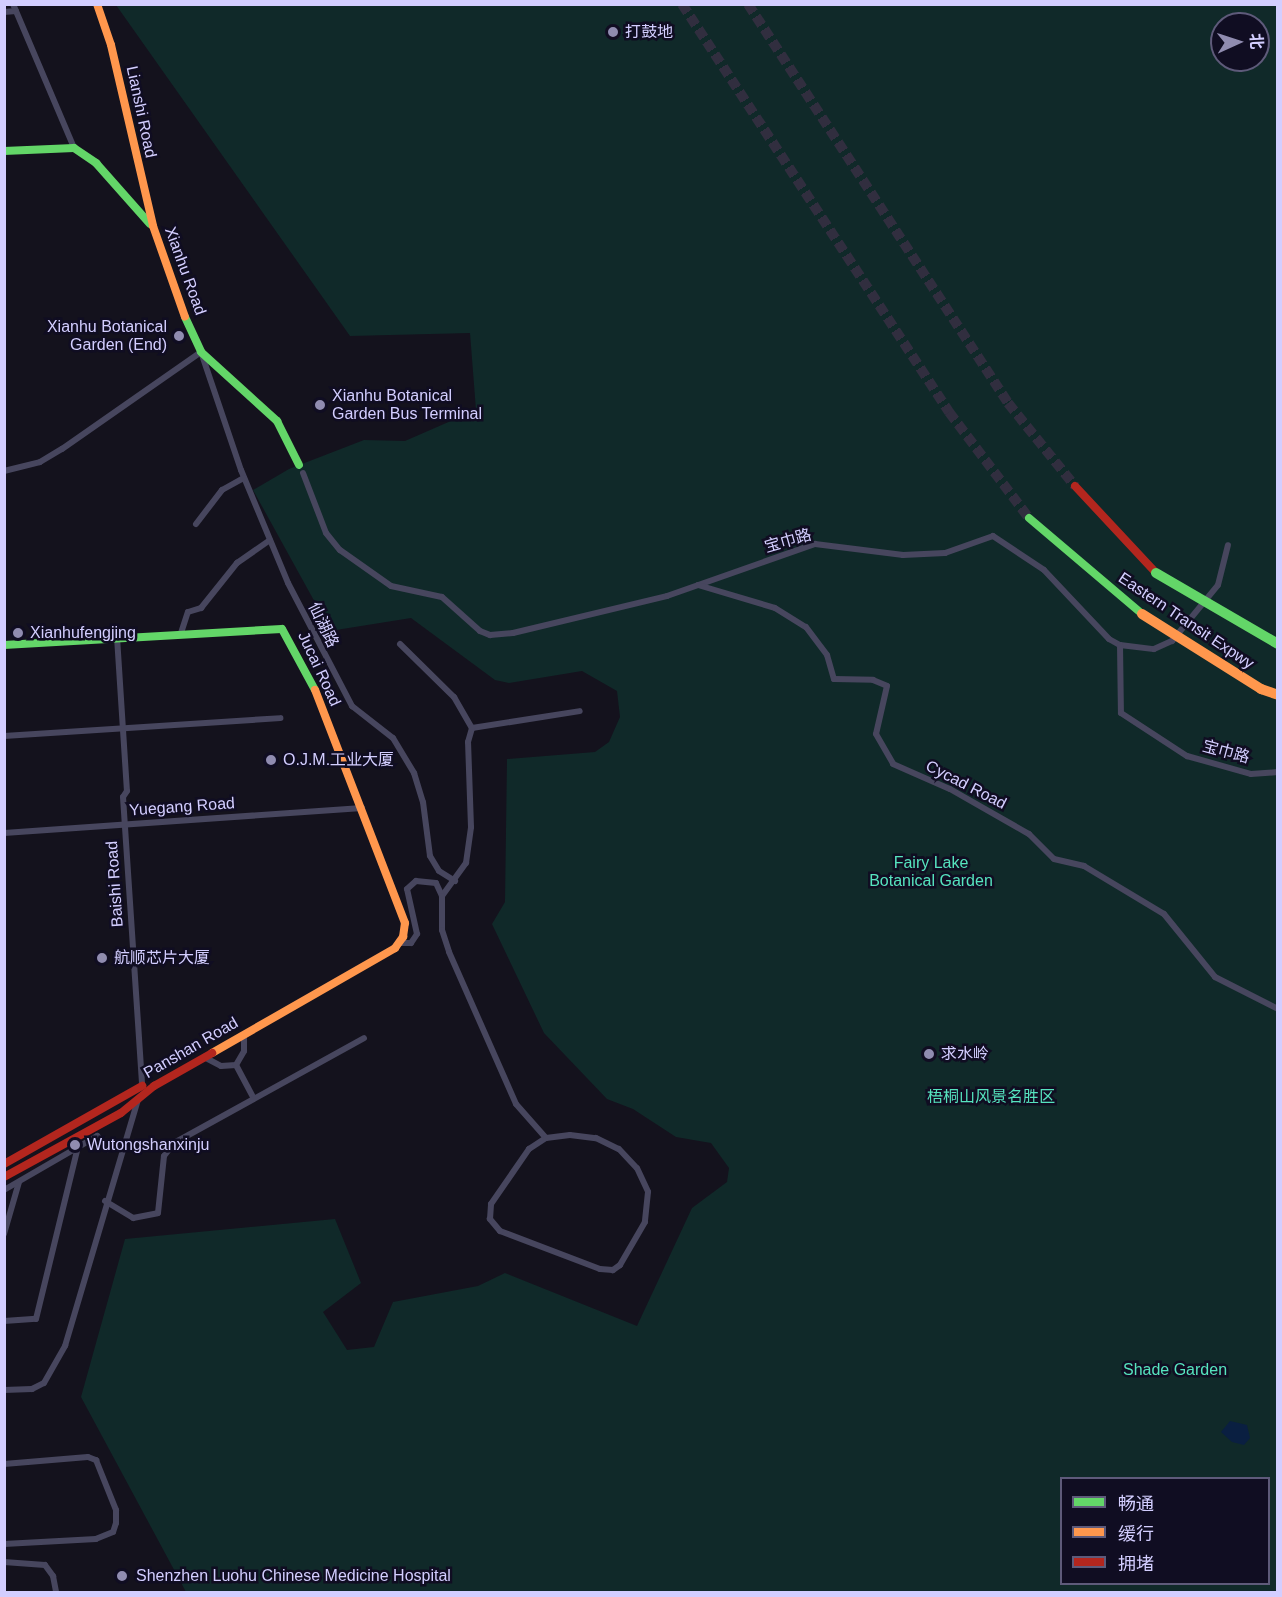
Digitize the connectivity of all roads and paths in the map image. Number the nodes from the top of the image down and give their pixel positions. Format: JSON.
{"nodes":[{"id":1,"x":97,"y":4,"type":"edge"},
{"id":2,"x":14,"y":8,"type":"edge"},
{"id":3,"x":4,"y":12,"type":"edge"},
{"id":4,"x":74,"y":148,"type":"junction"},
{"id":5,"x":4,"y":151,"type":"edge"},
{"id":6,"x":153,"y":226,"type":"junction"},
{"id":7,"x":201,"y":352,"type":"junction"},
{"id":8,"x":301,"y":469,"type":"joint"},
{"id":9,"x":4,"y":471,"type":"edge"},
{"id":10,"x":244,"y":477,"type":"junction"},
{"id":11,"x":1075,"y":486,"type":"tunnel mouth"},
{"id":12,"x":1029,"y":518,"type":"tunnel mouth"},
{"id":13,"x":196,"y":524,"type":"dead end"},
{"id":14,"x":270,"y":540,"type":"junction"},
{"id":15,"x":1228,"y":545,"type":"dead end"},
{"id":16,"x":697,"y":585,"type":"junction"},
{"id":17,"x":181,"y":633,"type":"junction"},
{"id":18,"x":117,"y":637,"type":"junction"},
{"id":19,"x":4,"y":645,"type":"edge"},
{"id":20,"x":400,"y":645,"type":"dead end"},
{"id":21,"x":1120,"y":645,"type":"junction"},
{"id":22,"x":1278,"y":645,"type":"edge"},
{"id":23,"x":1278,"y":695,"type":"edge"},
{"id":24,"x":580,"y":711,"type":"dead end"},
{"id":25,"x":280,"y":718,"type":"dead end"},
{"id":26,"x":123,"y":728,"type":"junction"},
{"id":27,"x":472,"y":728,"type":"junction"},
{"id":28,"x":4,"y":736,"type":"edge"},
{"id":29,"x":1278,"y":772,"type":"edge"},
{"id":30,"x":362,"y":808,"type":"junction"},
{"id":31,"x":125,"y":824,"type":"junction"},
{"id":32,"x":4,"y":833,"type":"edge"},
{"id":33,"x":455,"y":881,"type":"junction"},
{"id":34,"x":442,"y":896,"type":"junction"},
{"id":35,"x":398,"y":945,"type":"junction"},
{"id":36,"x":1278,"y":1009,"type":"edge"},
{"id":37,"x":244,"y":1035,"type":"junction"},
{"id":38,"x":364,"y":1038,"type":"dead end"},
{"id":39,"x":204,"y":1057,"type":"junction"},
{"id":40,"x":236,"y":1065,"type":"junction"},
{"id":41,"x":142,"y":1086,"type":"joint"},
{"id":42,"x":138,"y":1099,"type":"junction"},
{"id":43,"x":255,"y":1099,"type":"junction"},
{"id":44,"x":546,"y":1138,"type":"junction"},
{"id":45,"x":78,"y":1147,"type":"junction"},
{"id":46,"x":108,"y":1149,"type":"dead end"},
{"id":47,"x":4,"y":1164,"type":"edge"},
{"id":48,"x":4,"y":1177,"type":"edge"},
{"id":49,"x":19,"y":1182,"type":"junction"},
{"id":50,"x":4,"y":1190,"type":"edge"},
{"id":51,"x":105,"y":1201,"type":"junction"},
{"id":52,"x":4,"y":1234,"type":"edge"},
{"id":53,"x":4,"y":1322,"type":"edge"},
{"id":54,"x":4,"y":1390,"type":"edge"},
{"id":55,"x":4,"y":1464,"type":"edge"},
{"id":56,"x":4,"y":1544,"type":"edge"},
{"id":57,"x":4,"y":1562,"type":"edge"},
{"id":58,"x":57,"y":1593,"type":"edge"}],
"edges":[{"from":1,"to":6,"type":"main road","name":"Lianshi Road"},
{"from":2,"to":3,"type":"street"},
{"from":2,"to":4,"type":"street"},
{"from":4,"to":5,"type":"main road"},
{"from":4,"to":6,"type":"main road","name":"Xianhu Road"},
{"from":6,"to":7,"type":"main road","name":"Xianhu Road"},
{"from":7,"to":8,"type":"main road","name":"Xianhu Road"},
{"from":7,"to":9,"type":"street"},
{"from":7,"to":10,"type":"street","name":"仙湖路"},
{"from":8,"to":16,"type":"street","name":"宝巾路"},
{"from":10,"to":13,"type":"street"},
{"from":10,"to":14,"type":"street","name":"仙湖路"},
{"from":11,"to":22,"type":"main road","name":"Eastern Transit Expwy","bridge":true},
{"from":12,"to":23,"type":"main road","name":"Eastern Transit Expwy","bridge":true},
{"from":14,"to":17,"type":"street"},
{"from":14,"to":33,"type":"street","name":"仙湖路"},
{"from":15,"to":21,"type":"street"},
{"from":16,"to":21,"type":"street","name":"宝巾路"},
{"from":16,"to":36,"type":"street","name":"Cycad Road"},
{"from":17,"to":18,"type":"main road","name":"Jucai Road"},
{"from":17,"to":30,"type":"main road","name":"Jucai Road"},
{"from":18,"to":19,"type":"main road","name":"Jucai Road"},
{"from":18,"to":26,"type":"street","name":"Baishi Road"},
{"from":20,"to":27,"type":"street"},
{"from":21,"to":29,"type":"street","name":"宝巾路"},
{"from":24,"to":27,"type":"street"},
{"from":25,"to":26,"type":"street"},
{"from":26,"to":28,"type":"street"},
{"from":26,"to":31,"type":"street","name":"Baishi Road"},
{"from":27,"to":33,"type":"street"},
{"from":30,"to":31,"type":"street","name":"Yuegang Road"},
{"from":30,"to":35,"type":"main road","name":"Jucai Road"},
{"from":31,"to":32,"type":"street","name":"Yuegang Road"},
{"from":31,"to":41,"type":"street","name":"Baishi Road"},
{"from":33,"to":34,"type":"street"},
{"from":34,"to":35,"type":"street"},
{"from":34,"to":44,"type":"street"},
{"from":35,"to":37,"type":"main road","name":"Panshan Road"},
{"from":37,"to":39,"type":"main road","name":"Panshan Road"},
{"from":37,"to":40,"type":"street"},
{"from":38,"to":43,"type":"street"},
{"from":39,"to":40,"type":"street"},
{"from":39,"to":42,"type":"main road","name":"Panshan Road"},
{"from":40,"to":43,"type":"street"},
{"from":41,"to":47,"type":"main road","name":"Panshan Road"},
{"from":42,"to":48,"type":"main road","name":"Panshan Road"},
{"from":42,"to":51,"type":"street"},
{"from":43,"to":51,"type":"street"},
{"from":44,"to":44,"type":"street"},
{"from":45,"to":46,"type":"street"},
{"from":45,"to":49,"type":"street"},
{"from":45,"to":53,"type":"street"},
{"from":49,"to":50,"type":"street"},
{"from":49,"to":52,"type":"street"},
{"from":51,"to":54,"type":"street"},
{"from":55,"to":56,"type":"street"},
{"from":57,"to":58,"type":"street"}]}
